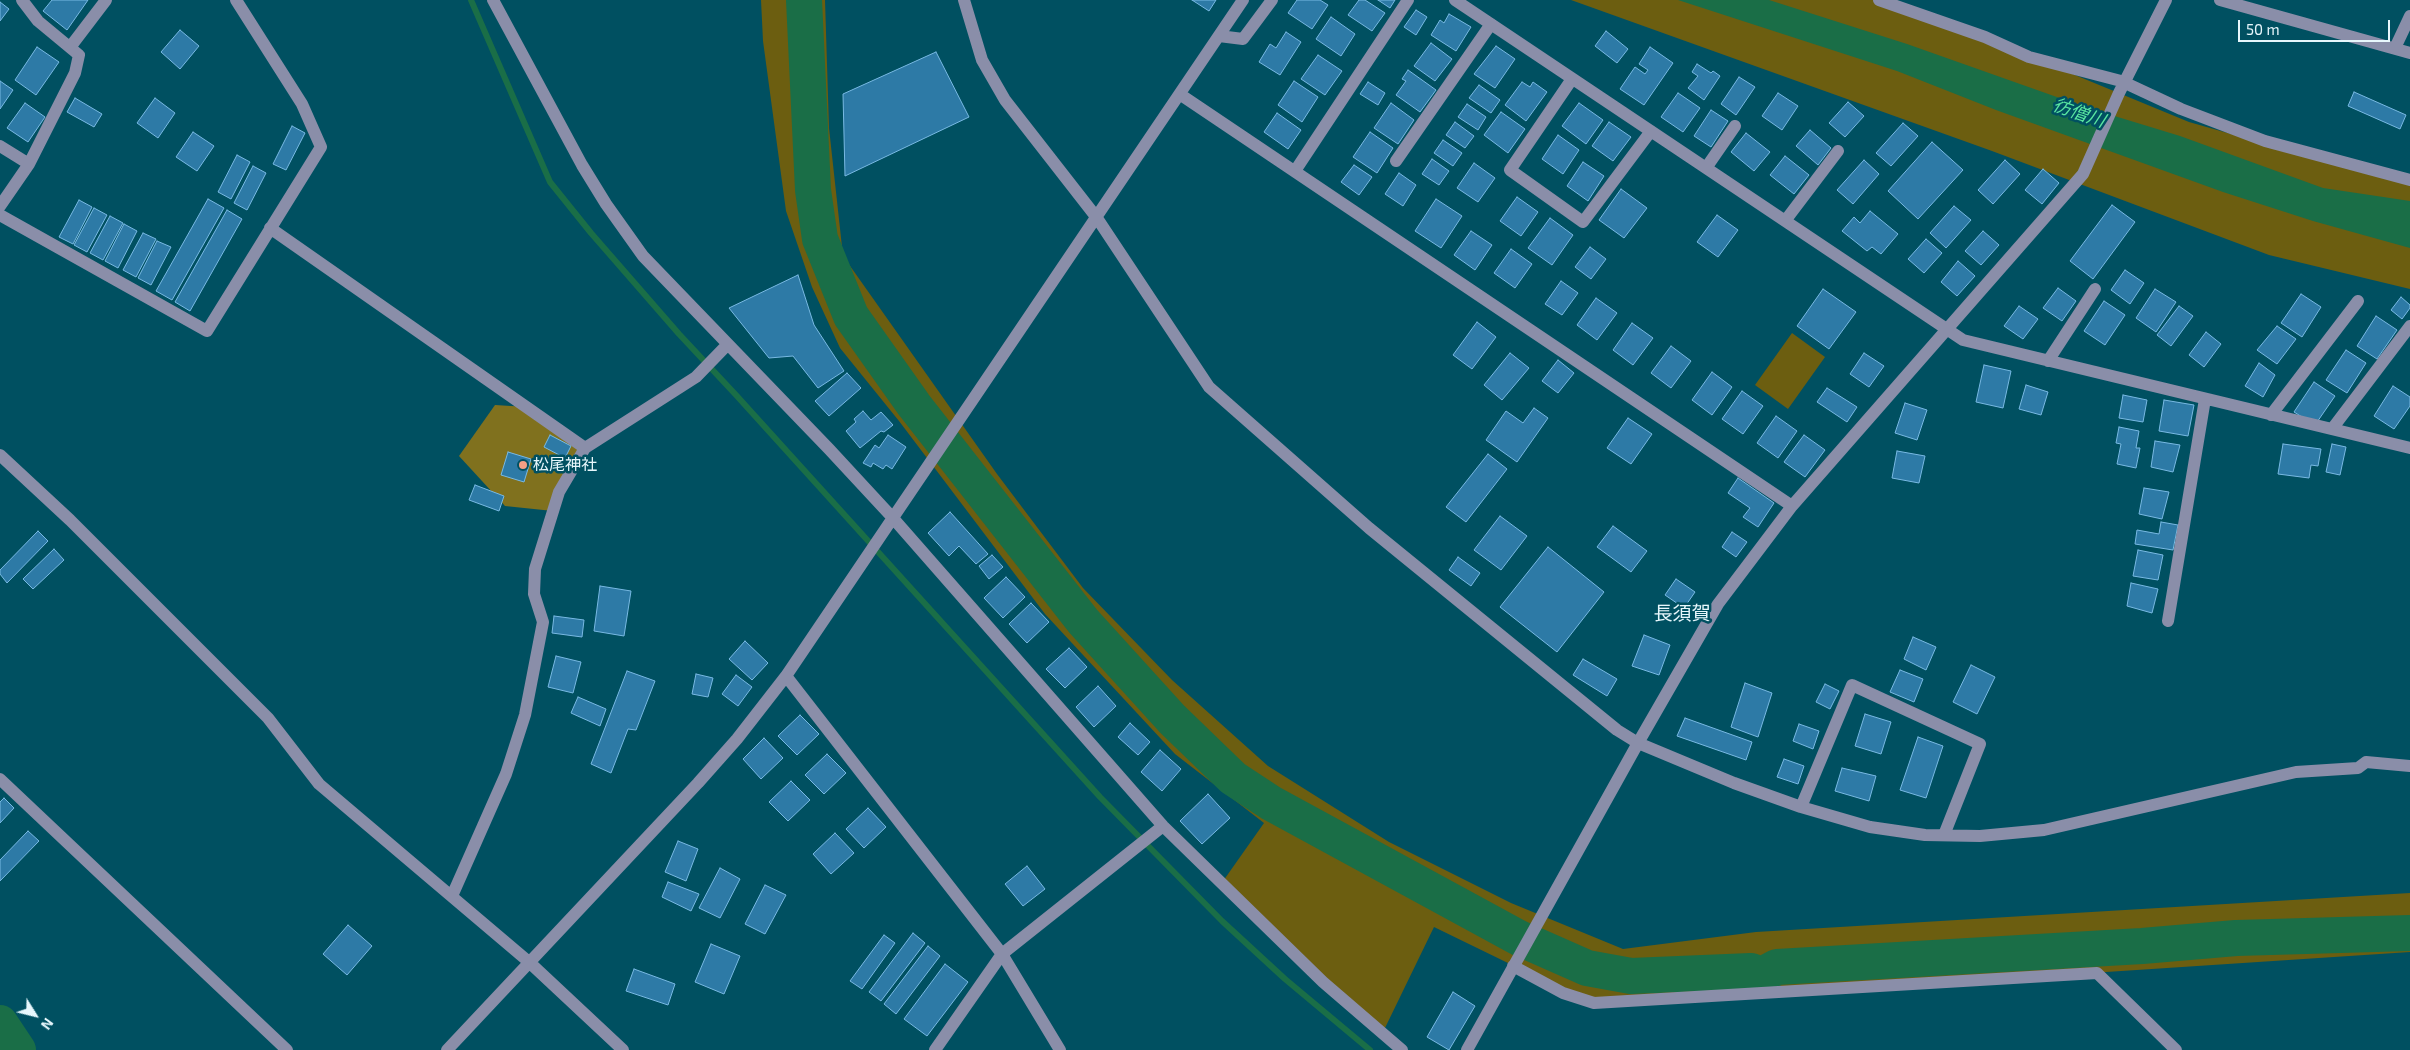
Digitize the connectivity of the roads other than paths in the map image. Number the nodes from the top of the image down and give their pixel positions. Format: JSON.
{"nodes":[{"id":1,"x":22,"y":0,"type":"edge"},
{"id":2,"x":106,"y":0,"type":"edge"},
{"id":3,"x":236,"y":0,"type":"edge"},
{"id":4,"x":493,"y":0,"type":"edge"},
{"id":5,"x":964,"y":0,"type":"edge"},
{"id":6,"x":1243,"y":0,"type":"edge"},
{"id":7,"x":1272,"y":0,"type":"edge"},
{"id":8,"x":1408,"y":0,"type":"edge"},
{"id":9,"x":1455,"y":0,"type":"edge"},
{"id":10,"x":1879,"y":0,"type":"edge"},
{"id":11,"x":2166,"y":0,"type":"edge"},
{"id":12,"x":2220,"y":0,"type":"edge"},
{"id":13,"x":2410,"y":16,"type":"edge"},
{"id":14,"x":1490,"y":24,"type":"junction"},
{"id":15,"x":1219,"y":36,"type":"junction"},
{"id":16,"x":70,"y":46,"type":"junction"},
{"id":17,"x":2395,"y":48,"type":"junction"},
{"id":18,"x":2410,"y":53,"type":"edge"},
{"id":19,"x":1572,"y":79,"type":"junction"},
{"id":20,"x":2122,"y":88,"type":"junction"},
{"id":21,"x":1180,"y":95,"type":"junction"},
{"id":22,"x":1735,"y":126,"type":"dead end"},
{"id":23,"x":1651,"y":131,"type":"junction"},
{"id":24,"x":0,"y":146,"type":"edge"},
{"id":25,"x":1838,"y":151,"type":"dead end"},
{"id":26,"x":1396,"y":161,"type":"dead end"},
{"id":27,"x":29,"y":164,"type":"junction"},
{"id":28,"x":1706,"y":168,"type":"junction"},
{"id":29,"x":1295,"y":172,"type":"junction"},
{"id":30,"x":2410,"y":180,"type":"edge"},
{"id":31,"x":0,"y":206,"type":"edge"},
{"id":32,"x":0,"y":215,"type":"edge"},
{"id":33,"x":1097,"y":218,"type":"junction"},
{"id":34,"x":1785,"y":221,"type":"junction"},
{"id":35,"x":270,"y":228,"type":"junction"},
{"id":36,"x":2095,"y":289,"type":"dead end"},
{"id":37,"x":2358,"y":301,"type":"dead end"},
{"id":38,"x":2410,"y":326,"type":"edge"},
{"id":39,"x":1946,"y":328,"type":"junction"},
{"id":40,"x":728,"y":344,"type":"junction"},
{"id":41,"x":2048,"y":361,"type":"junction"},
{"id":42,"x":2205,"y":399,"type":"junction"},
{"id":43,"x":2271,"y":415,"type":"junction"},
{"id":44,"x":2332,"y":429,"type":"junction"},
{"id":45,"x":586,"y":448,"type":"junction"},
{"id":46,"x":2410,"y":448,"type":"edge"},
{"id":47,"x":0,"y":455,"type":"edge"},
{"id":48,"x":1792,"y":506,"type":"junction"},
{"id":49,"x":892,"y":517,"type":"junction"},
{"id":50,"x":2168,"y":621,"type":"dead end"},
{"id":51,"x":786,"y":676,"type":"junction"},
{"id":52,"x":1638,"y":743,"type":"junction"},
{"id":53,"x":2410,"y":766,"type":"edge"},
{"id":54,"x":0,"y":779,"type":"edge"},
{"id":55,"x":1801,"y":806,"type":"junction"},
{"id":56,"x":1163,"y":826,"type":"junction"},
{"id":57,"x":1944,"y":835,"type":"junction"},
{"id":58,"x":452,"y":896,"type":"junction"},
{"id":59,"x":1002,"y":954,"type":"junction"},
{"id":60,"x":529,"y":962,"type":"junction"},
{"id":61,"x":1513,"y":966,"type":"junction"},
{"id":62,"x":287,"y":1050,"type":"edge"},
{"id":63,"x":447,"y":1050,"type":"edge"},
{"id":64,"x":623,"y":1050,"type":"edge"},
{"id":65,"x":936,"y":1050,"type":"edge"},
{"id":66,"x":1060,"y":1050,"type":"edge"},
{"id":67,"x":1402,"y":1050,"type":"edge"},
{"id":68,"x":1467,"y":1050,"type":"edge"},
{"id":69,"x":2176,"y":1050,"type":"edge"}],
"edges":[{"from":1,"to":16,"type":"street"},
{"from":2,"to":16,"type":"street"},
{"from":3,"to":35,"type":"street"},
{"from":4,"to":40,"type":"street"},
{"from":5,"to":33,"type":"street"},
{"from":6,"to":15,"type":"street"},
{"from":7,"to":15,"type":"street"},
{"from":8,"to":29,"type":"street"},
{"from":9,"to":14,"type":"street"},
{"from":10,"to":20,"type":"street"},
{"from":11,"to":20,"type":"street"},
{"from":12,"to":17,"type":"street"},
{"from":13,"to":17,"type":"street"},
{"from":14,"to":19,"type":"street"},
{"from":14,"to":26,"type":"street"},
{"from":15,"to":21,"type":"street"},
{"from":16,"to":27,"type":"street"},
{"from":17,"to":18,"type":"street"},
{"from":19,"to":23,"type":"street"},
{"from":19,"to":23,"type":"street"},
{"from":20,"to":30,"type":"street"},
{"from":20,"to":39,"type":"street"},
{"from":21,"to":29,"type":"street"},
{"from":21,"to":33,"type":"street"},
{"from":22,"to":28,"type":"street"},
{"from":23,"to":28,"type":"street"},
{"from":24,"to":27,"type":"street"},
{"from":25,"to":34,"type":"street"},
{"from":27,"to":31,"type":"street"},
{"from":28,"to":34,"type":"street"},
{"from":29,"to":48,"type":"street"},
{"from":32,"to":35,"type":"street"},
{"from":33,"to":49,"type":"street"},
{"from":33,"to":52,"type":"street"},
{"from":34,"to":39,"type":"street"},
{"from":35,"to":45,"type":"street"},
{"from":36,"to":41,"type":"street"},
{"from":37,"to":43,"type":"street"},
{"from":38,"to":44,"type":"street"},
{"from":39,"to":41,"type":"street"},
{"from":39,"to":48,"type":"street"},
{"from":40,"to":45,"type":"street"},
{"from":40,"to":49,"type":"street"},
{"from":41,"to":42,"type":"street"},
{"from":42,"to":43,"type":"street"},
{"from":42,"to":50,"type":"street"},
{"from":43,"to":44,"type":"street"},
{"from":44,"to":46,"type":"street"},
{"from":45,"to":58,"type":"street"},
{"from":47,"to":58,"type":"street"},
{"from":48,"to":52,"type":"street"},
{"from":49,"to":51,"type":"street"},
{"from":49,"to":56,"type":"street"},
{"from":51,"to":59,"type":"street"},
{"from":51,"to":60,"type":"street"},
{"from":52,"to":55,"type":"street"},
{"from":52,"to":61,"type":"street"},
{"from":53,"to":57,"type":"street"},
{"from":54,"to":62,"type":"street"},
{"from":55,"to":57,"type":"street"},
{"from":55,"to":57,"type":"street"},
{"from":56,"to":59,"type":"street"},
{"from":56,"to":67,"type":"street"},
{"from":58,"to":60,"type":"street"},
{"from":59,"to":65,"type":"street"},
{"from":59,"to":66,"type":"street"},
{"from":60,"to":63,"type":"street"},
{"from":60,"to":64,"type":"street"},
{"from":61,"to":68,"type":"street"},
{"from":61,"to":69,"type":"street"}]}
